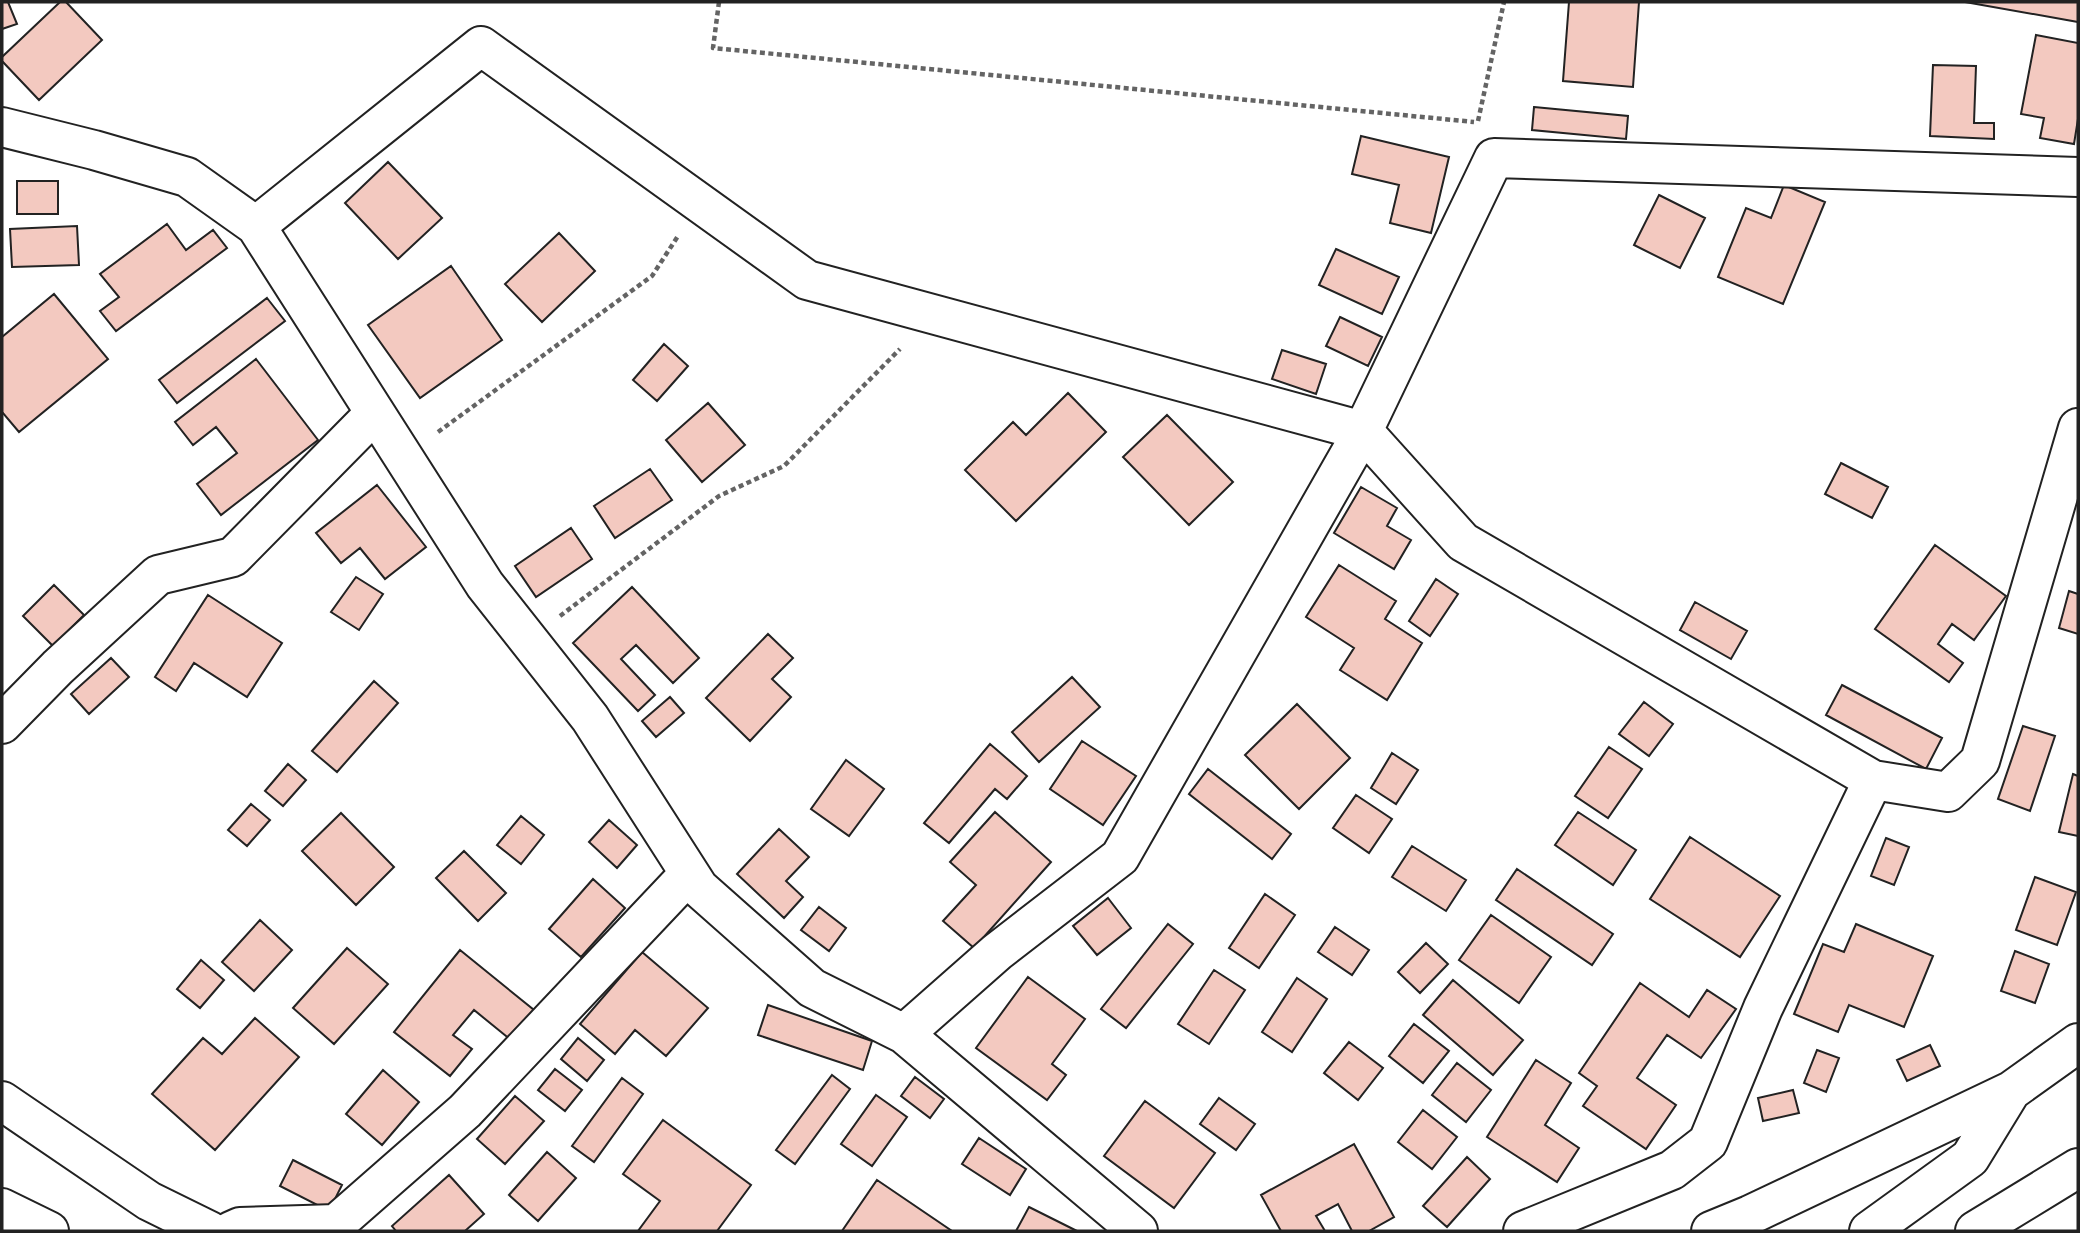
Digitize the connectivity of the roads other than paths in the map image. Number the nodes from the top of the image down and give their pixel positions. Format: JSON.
{"nodes":[{"id":1,"x":2,"y":127,"type":"edge"},
{"id":2,"x":2078,"y":177,"type":"edge"},
{"id":3,"x":256,"y":226,"type":"junction"},
{"id":4,"x":375,"y":413,"type":"junction"},
{"id":5,"x":2078,"y":428,"type":"edge"},
{"id":6,"x":1363,"y":431,"type":"junction"},
{"id":7,"x":2,"y":724,"type":"edge"},
{"id":8,"x":1873,"y":780,"type":"junction"},
{"id":9,"x":690,"y":874,"type":"junction"},
{"id":10,"x":904,"y":1034,"type":"junction"},
{"id":11,"x":2078,"y":1042,"type":"edge"},
{"id":12,"x":2011,"y":1091,"type":"junction"},
{"id":13,"x":2,"y":1101,"type":"edge"},
{"id":14,"x":2078,"y":1168,"type":"edge"},
{"id":15,"x":2,"y":1208,"type":"edge"},
{"id":16,"x":49,"y":1231,"type":"edge"},
{"id":17,"x":210,"y":1231,"type":"edge"},
{"id":18,"x":231,"y":1231,"type":"edge"},
{"id":19,"x":1138,"y":1231,"type":"edge"},
{"id":20,"x":1523,"y":1231,"type":"edge"},
{"id":21,"x":1711,"y":1231,"type":"edge"},
{"id":22,"x":1869,"y":1231,"type":"edge"},
{"id":23,"x":1975,"y":1231,"type":"edge"}],
"edges":[{"from":1,"to":3,"type":"street"},
{"from":2,"to":6,"type":"street"},
{"from":3,"to":4,"type":"street"},
{"from":3,"to":6,"type":"street"},
{"from":4,"to":7,"type":"street"},
{"from":4,"to":9,"type":"street"},
{"from":5,"to":8,"type":"street"},
{"from":6,"to":8,"type":"street"},
{"from":6,"to":10,"type":"street"},
{"from":8,"to":20,"type":"street"},
{"from":9,"to":10,"type":"street"},
{"from":9,"to":18,"type":"street"},
{"from":10,"to":19,"type":"street"},
{"from":11,"to":12,"type":"street"},
{"from":12,"to":21,"type":"street"},
{"from":12,"to":22,"type":"street"},
{"from":13,"to":17,"type":"street"},
{"from":14,"to":23,"type":"street"},
{"from":15,"to":16,"type":"street"}]}
